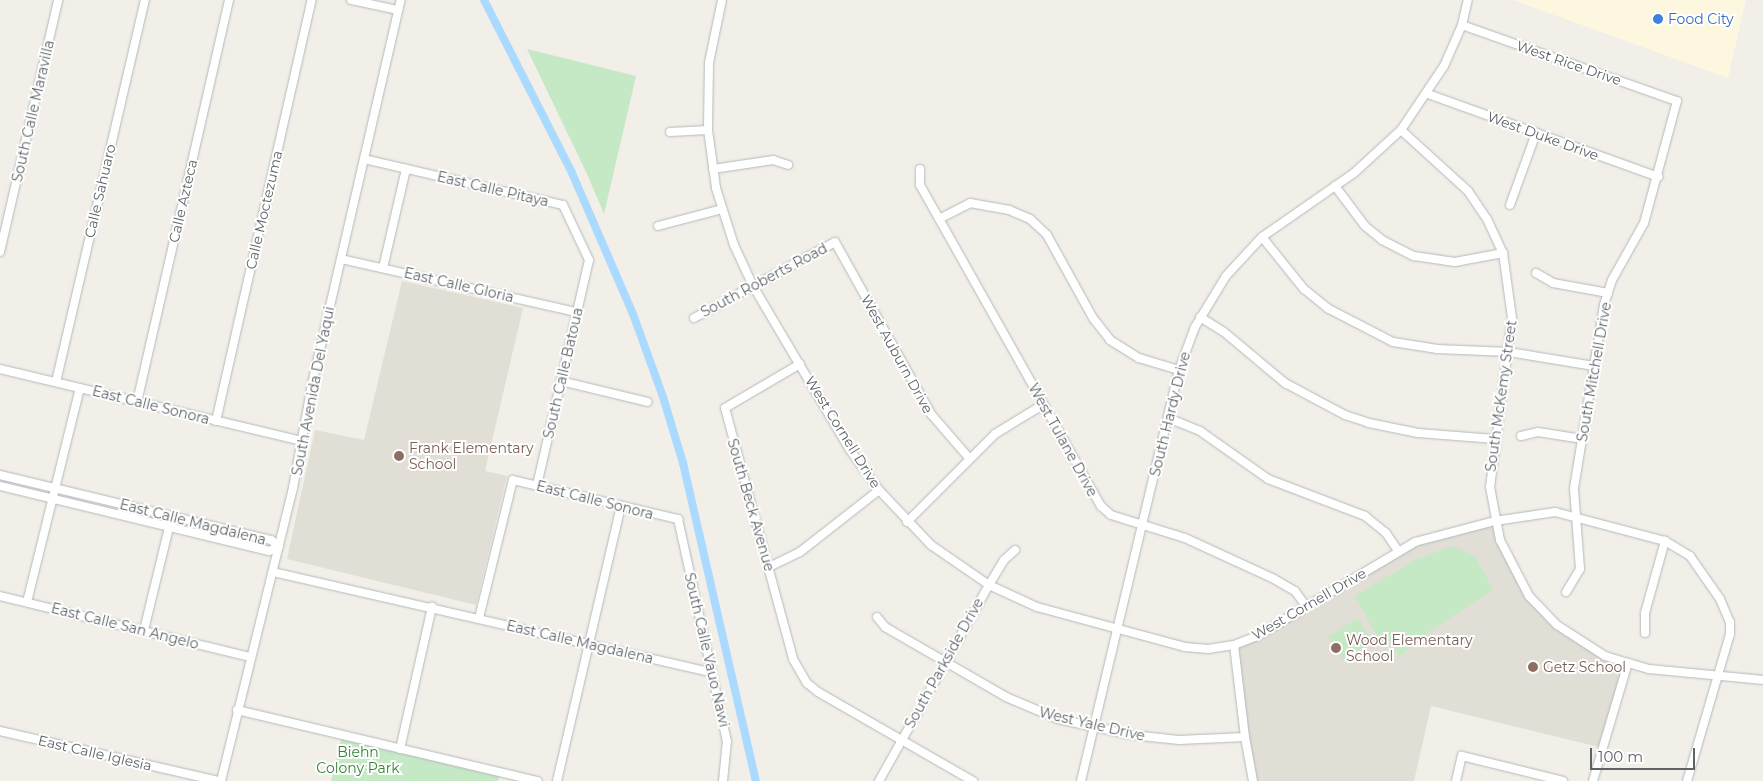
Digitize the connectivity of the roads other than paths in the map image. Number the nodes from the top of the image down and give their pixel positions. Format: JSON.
{"nodes":[{"id":1,"x":58,"y":0,"type":"edge"},
{"id":2,"x":145,"y":0,"type":"edge"},
{"id":3,"x":229,"y":0,"type":"edge"},
{"id":4,"x":312,"y":0,"type":"edge"},
{"id":5,"x":352,"y":0,"type":"edge"},
{"id":6,"x":401,"y":0,"type":"edge"},
{"id":7,"x":722,"y":0,"type":"edge"},
{"id":8,"x":1468,"y":0,"type":"edge"},
{"id":9,"x":398,"y":10,"type":"junction"},
{"id":10,"x":1462,"y":25,"type":"junction"},
{"id":11,"x":1428,"y":94,"type":"junction"},
{"id":12,"x":1677,"y":101,"type":"joint"},
{"id":13,"x":708,"y":130,"type":"junction"},
{"id":14,"x":1400,"y":130,"type":"junction"},
{"id":15,"x":670,"y":132,"type":"dead end"},
{"id":16,"x":1536,"y":133,"type":"junction"},
{"id":17,"x":364,"y":159,"type":"junction"},
{"id":18,"x":788,"y":164,"type":"dead end"},
{"id":19,"x":406,"y":169,"type":"junction"},
{"id":20,"x":920,"y":169,"type":"dead end"},
{"id":21,"x":712,"y":170,"type":"junction"},
{"id":22,"x":1658,"y":178,"type":"junction"},
{"id":23,"x":1335,"y":186,"type":"junction"},
{"id":24,"x":1510,"y":205,"type":"dead end"},
{"id":25,"x":722,"y":209,"type":"junction"},
{"id":26,"x":939,"y":219,"type":"junction"},
{"id":27,"x":658,"y":226,"type":"dead end"},
{"id":28,"x":1262,"y":237,"type":"junction"},
{"id":29,"x":835,"y":242,"type":"joint"},
{"id":30,"x":0,"y":252,"type":"edge"},
{"id":31,"x":1503,"y":253,"type":"junction"},
{"id":32,"x":341,"y":259,"type":"junction"},
{"id":33,"x":589,"y":260,"type":"joint"},
{"id":34,"x":383,"y":268,"type":"junction"},
{"id":35,"x":1536,"y":273,"type":"dead end"},
{"id":36,"x":753,"y":286,"type":"junction"},
{"id":37,"x":1608,"y":293,"type":"junction"},
{"id":38,"x":577,"y":312,"type":"junction"},
{"id":39,"x":1200,"y":317,"type":"junction"},
{"id":40,"x":694,"y":318,"type":"dead end"},
{"id":41,"x":1509,"y":352,"type":"junction"},
{"id":42,"x":800,"y":364,"type":"junction"},
{"id":43,"x":1594,"y":366,"type":"junction"},
{"id":44,"x":0,"y":369,"type":"edge"},
{"id":45,"x":1179,"y":370,"type":"junction"},
{"id":46,"x":561,"y":381,"type":"junction"},
{"id":47,"x":56,"y":382,"type":"junction"},
{"id":48,"x":80,"y":388,"type":"junction"},
{"id":49,"x":136,"y":402,"type":"junction"},
{"id":50,"x":648,"y":402,"type":"dead end"},
{"id":51,"x":1044,"y":404,"type":"junction"},
{"id":52,"x":1168,"y":418,"type":"junction"},
{"id":53,"x":216,"y":421,"type":"junction"},
{"id":54,"x":1521,"y":436,"type":"dead end"},
{"id":55,"x":1495,"y":439,"type":"junction"},
{"id":56,"x":1582,"y":439,"type":"junction"},
{"id":57,"x":303,"y":441,"type":"junction"},
{"id":58,"x":969,"y":458,"type":"junction"},
{"id":59,"x":0,"y":475,"type":"edge"},
{"id":60,"x":537,"y":485,"type":"junction"},
{"id":61,"x":0,"y":486,"type":"edge"},
{"id":62,"x":55,"y":489,"type":"junction"},
{"id":63,"x":879,"y":490,"type":"junction"},
{"id":64,"x":53,"y":499,"type":"junction"},
{"id":65,"x":621,"y":506,"type":"junction"},
{"id":66,"x":171,"y":516,"type":"junction"},
{"id":67,"x":1574,"y":516,"type":"junction"},
{"id":68,"x":678,"y":520,"type":"joint"},
{"id":69,"x":1495,"y":521,"type":"junction"},
{"id":70,"x":907,"y":522,"type":"junction"},
{"id":71,"x":1143,"y":525,"type":"junction"},
{"id":72,"x":169,"y":528,"type":"junction"},
{"id":73,"x":1665,"y":541,"type":"junction"},
{"id":74,"x":279,"y":546,"type":"junction"},
{"id":75,"x":1015,"y":550,"type":"dead end"},
{"id":76,"x":1398,"y":551,"type":"junction"},
{"id":77,"x":769,"y":567,"type":"junction"},
{"id":78,"x":273,"y":572,"type":"junction"},
{"id":79,"x":988,"y":585,"type":"junction"},
{"id":80,"x":1566,"y":592,"type":"dead end"},
{"id":81,"x":0,"y":596,"type":"edge"},
{"id":82,"x":27,"y":602,"type":"junction"},
{"id":83,"x":1306,"y":606,"type":"junction"},
{"id":84,"x":432,"y":608,"type":"junction"},
{"id":85,"x":877,"y":617,"type":"dead end"},
{"id":86,"x":479,"y":618,"type":"junction"},
{"id":87,"x":144,"y":630,"type":"junction"},
{"id":88,"x":1120,"y":630,"type":"junction"},
{"id":89,"x":1645,"y":633,"type":"dead end"},
{"id":90,"x":589,"y":645,"type":"junction"},
{"id":91,"x":1234,"y":645,"type":"junction"},
{"id":92,"x":250,"y":657,"type":"junction"},
{"id":93,"x":945,"y":662,"type":"junction"},
{"id":94,"x":1628,"y":663,"type":"junction"},
{"id":95,"x":711,"y":672,"type":"junction"},
{"id":96,"x":1717,"y":673,"type":"junction"},
{"id":97,"x":1763,"y":680,"type":"edge"},
{"id":98,"x":237,"y":710,"type":"junction"},
{"id":99,"x":1094,"y":727,"type":"junction"},
{"id":100,"x":0,"y":731,"type":"edge"},
{"id":101,"x":1244,"y":737,"type":"junction"},
{"id":102,"x":901,"y":740,"type":"junction"},
{"id":103,"x":400,"y":749,"type":"junction"},
{"id":104,"x":220,"y":781,"type":"edge"},
{"id":105,"x":538,"y":781,"type":"edge"},
{"id":106,"x":557,"y":781,"type":"edge"},
{"id":107,"x":723,"y":781,"type":"edge"},
{"id":108,"x":879,"y":781,"type":"edge"},
{"id":109,"x":973,"y":781,"type":"edge"},
{"id":110,"x":1081,"y":781,"type":"edge"},
{"id":111,"x":1253,"y":781,"type":"edge"},
{"id":112,"x":1456,"y":781,"type":"edge"},
{"id":113,"x":1564,"y":781,"type":"edge"},
{"id":114,"x":1594,"y":781,"type":"edge"},
{"id":115,"x":1687,"y":781,"type":"edge"}],
"edges":[{"from":1,"to":30,"type":"street","name":"South Calle Maravilla"},
{"from":2,"to":47,"type":"street","name":"Calle Sahuaro"},
{"from":3,"to":49,"type":"street","name":"Calle Azteca"},
{"from":4,"to":53,"type":"street","name":"Calle Moctezuma"},
{"from":5,"to":9,"type":"street"},
{"from":6,"to":9,"type":"street","name":"South Avenida Del Yaqui"},
{"from":7,"to":13,"type":"street"},
{"from":8,"to":10,"type":"street","name":"South Hardy Drive"},
{"from":9,"to":17,"type":"street","name":"South Avenida Del Yaqui"},
{"from":10,"to":11,"type":"street","name":"South Hardy Drive"},
{"from":10,"to":12,"type":"street","name":"West Rice Drive"},
{"from":11,"to":14,"type":"street","name":"South Hardy Drive"},
{"from":11,"to":16,"type":"street","name":"West Duke Drive"},
{"from":12,"to":22,"type":"street","name":"South Mitchell Drive"},
{"from":13,"to":15,"type":"street"},
{"from":13,"to":21,"type":"street"},
{"from":14,"to":23,"type":"street","name":"South Hardy Drive"},
{"from":14,"to":31,"type":"street","name":"South McKemy Street"},
{"from":16,"to":22,"type":"street","name":"West Duke Drive"},
{"from":16,"to":24,"type":"street"},
{"from":17,"to":19,"type":"street","name":"East Calle Pitaya"},
{"from":17,"to":32,"type":"street","name":"South Avenida Del Yaqui"},
{"from":18,"to":21,"type":"street"},
{"from":19,"to":33,"type":"street","name":"East Calle Pitaya"},
{"from":19,"to":34,"type":"street"},
{"from":20,"to":26,"type":"street","name":"West Tulane Drive"},
{"from":21,"to":25,"type":"street"},
{"from":22,"to":37,"type":"street","name":"South Mitchell Drive"},
{"from":23,"to":28,"type":"street","name":"South Hardy Drive"},
{"from":23,"to":31,"type":"street"},
{"from":25,"to":27,"type":"street"},
{"from":25,"to":36,"type":"street"},
{"from":26,"to":45,"type":"street"},
{"from":26,"to":51,"type":"street","name":"West Tulane Drive"},
{"from":28,"to":39,"type":"street","name":"South Hardy Drive"},
{"from":28,"to":41,"type":"street"},
{"from":29,"to":36,"type":"street","name":"South Roberts Road"},
{"from":29,"to":58,"type":"street","name":"West Auburn Drive"},
{"from":31,"to":41,"type":"street","name":"South McKemy Street"},
{"from":32,"to":34,"type":"street","name":"East Calle Gloria"},
{"from":32,"to":57,"type":"street","name":"South Avenida Del Yaqui"},
{"from":33,"to":38,"type":"street","name":"South Calle Batoua"},
{"from":34,"to":38,"type":"street","name":"East Calle Gloria"},
{"from":35,"to":37,"type":"street"},
{"from":36,"to":40,"type":"street","name":"South Roberts Road"},
{"from":36,"to":42,"type":"street","name":"West Cornell Drive"},
{"from":37,"to":43,"type":"street","name":"South Mitchell Drive"},
{"from":38,"to":46,"type":"street","name":"South Calle Batoua"},
{"from":39,"to":45,"type":"street","name":"South Hardy Drive"},
{"from":39,"to":55,"type":"street"},
{"from":41,"to":43,"type":"street"},
{"from":41,"to":55,"type":"street","name":"South McKemy Street"},
{"from":42,"to":63,"type":"street","name":"West Cornell Drive"},
{"from":42,"to":77,"type":"street","name":"South Beck Avenue"},
{"from":43,"to":56,"type":"street","name":"South Mitchell Drive"},
{"from":44,"to":47,"type":"street","name":"East Calle Sonora"},
{"from":45,"to":52,"type":"street","name":"South Hardy Drive"},
{"from":46,"to":50,"type":"street"},
{"from":46,"to":60,"type":"street","name":"South Calle Batoua"},
{"from":47,"to":48,"type":"street","name":"East Calle Sonora"},
{"from":48,"to":49,"type":"street","name":"East Calle Sonora"},
{"from":48,"to":62,"type":"street"},
{"from":49,"to":53,"type":"street","name":"East Calle Sonora"},
{"from":51,"to":58,"type":"street"},
{"from":51,"to":71,"type":"street","name":"West Tulane Drive"},
{"from":52,"to":71,"type":"street","name":"South Hardy Drive"},
{"from":52,"to":76,"type":"street"},
{"from":53,"to":57,"type":"street","name":"East Calle Sonora"},
{"from":54,"to":56,"type":"street"},
{"from":55,"to":69,"type":"street","name":"South McKemy Street"},
{"from":56,"to":67,"type":"street","name":"South Mitchell Drive"},
{"from":57,"to":74,"type":"street","name":"South Avenida Del Yaqui"},
{"from":58,"to":70,"type":"street"},
{"from":59,"to":62,"type":"street","name":"East Calle Magdalena"},
{"from":60,"to":65,"type":"street","name":"East Calle Sonora"},
{"from":60,"to":86,"type":"street","name":"East Calle Sonora"},
{"from":61,"to":64,"type":"street","name":"East Calle Magdalena"},
{"from":62,"to":64,"type":"street"},
{"from":62,"to":66,"type":"street","name":"East Calle Magdalena"},
{"from":63,"to":70,"type":"street","name":"West Cornell Drive"},
{"from":63,"to":77,"type":"street"},
{"from":64,"to":72,"type":"street","name":"East Calle Magdalena"},
{"from":64,"to":82,"type":"street"},
{"from":65,"to":68,"type":"street","name":"East Calle Sonora"},
{"from":65,"to":90,"type":"street"},
{"from":66,"to":72,"type":"street"},
{"from":66,"to":74,"type":"street","name":"East Calle Magdalena"},
{"from":67,"to":69,"type":"street","name":"West Cornell Drive"},
{"from":67,"to":73,"type":"street","name":"West Cornell Drive"},
{"from":67,"to":80,"type":"street","name":"South Mitchell Drive"},
{"from":68,"to":95,"type":"street","name":"South Calle Vauo Nawi"},
{"from":69,"to":76,"type":"street","name":"West Cornell Drive"},
{"from":69,"to":94,"type":"street"},
{"from":70,"to":79,"type":"street","name":"West Cornell Drive"},
{"from":71,"to":83,"type":"street","name":"West Tulane Drive"},
{"from":71,"to":88,"type":"street","name":"South Hardy Drive"},
{"from":72,"to":74,"type":"street","name":"East Calle Magdalena"},
{"from":72,"to":87,"type":"street"},
{"from":73,"to":89,"type":"street"},
{"from":73,"to":96,"type":"street","name":"West Cornell Drive"},
{"from":74,"to":78,"type":"street","name":"South Avenida Del Yaqui"},
{"from":75,"to":79,"type":"street","name":"South Parkside Drive"},
{"from":76,"to":83,"type":"street","name":"West Cornell Drive"},
{"from":77,"to":102,"type":"street","name":"South Beck Avenue"},
{"from":78,"to":84,"type":"street","name":"East Calle Magdalena"},
{"from":78,"to":92,"type":"street","name":"South Avenida Del Yaqui"},
{"from":79,"to":88,"type":"street","name":"West Cornell Drive"},
{"from":79,"to":93,"type":"street","name":"South Parkside Drive"},
{"from":81,"to":82,"type":"street","name":"East Calle San Angelo"},
{"from":82,"to":87,"type":"street","name":"East Calle San Angelo"},
{"from":83,"to":91,"type":"street","name":"West Cornell Drive"},
{"from":84,"to":86,"type":"street","name":"East Calle Magdalena"},
{"from":84,"to":103,"type":"street"},
{"from":85,"to":93,"type":"street","name":"West Yale Drive"},
{"from":86,"to":90,"type":"street","name":"East Calle Magdalena"},
{"from":87,"to":92,"type":"street","name":"East Calle San Angelo"},
{"from":88,"to":91,"type":"street","name":"West Cornell Drive"},
{"from":88,"to":99,"type":"street","name":"South Hardy Drive"},
{"from":90,"to":95,"type":"street","name":"East Calle Magdalena"},
{"from":90,"to":106,"type":"street"},
{"from":91,"to":101,"type":"street"},
{"from":92,"to":98,"type":"street","name":"South Avenida Del Yaqui"},
{"from":93,"to":99,"type":"street","name":"West Yale Drive"},
{"from":93,"to":102,"type":"street","name":"South Parkside Drive"},
{"from":94,"to":96,"type":"street"},
{"from":94,"to":114,"type":"street"},
{"from":95,"to":107,"type":"street","name":"South Calle Vauo Nawi"},
{"from":96,"to":97,"type":"street"},
{"from":96,"to":115,"type":"street","name":"West Cornell Drive"},
{"from":98,"to":103,"type":"street"},
{"from":98,"to":104,"type":"street","name":"South Avenida Del Yaqui"},
{"from":99,"to":101,"type":"street","name":"West Yale Drive"},
{"from":99,"to":110,"type":"street","name":"South Hardy Drive"},
{"from":100,"to":104,"type":"street","name":"East Calle Iglesia"},
{"from":101,"to":111,"type":"street"},
{"from":102,"to":108,"type":"street","name":"South Parkside Drive"},
{"from":102,"to":109,"type":"street"},
{"from":103,"to":105,"type":"street"},
{"from":112,"to":113,"type":"street"}]}
